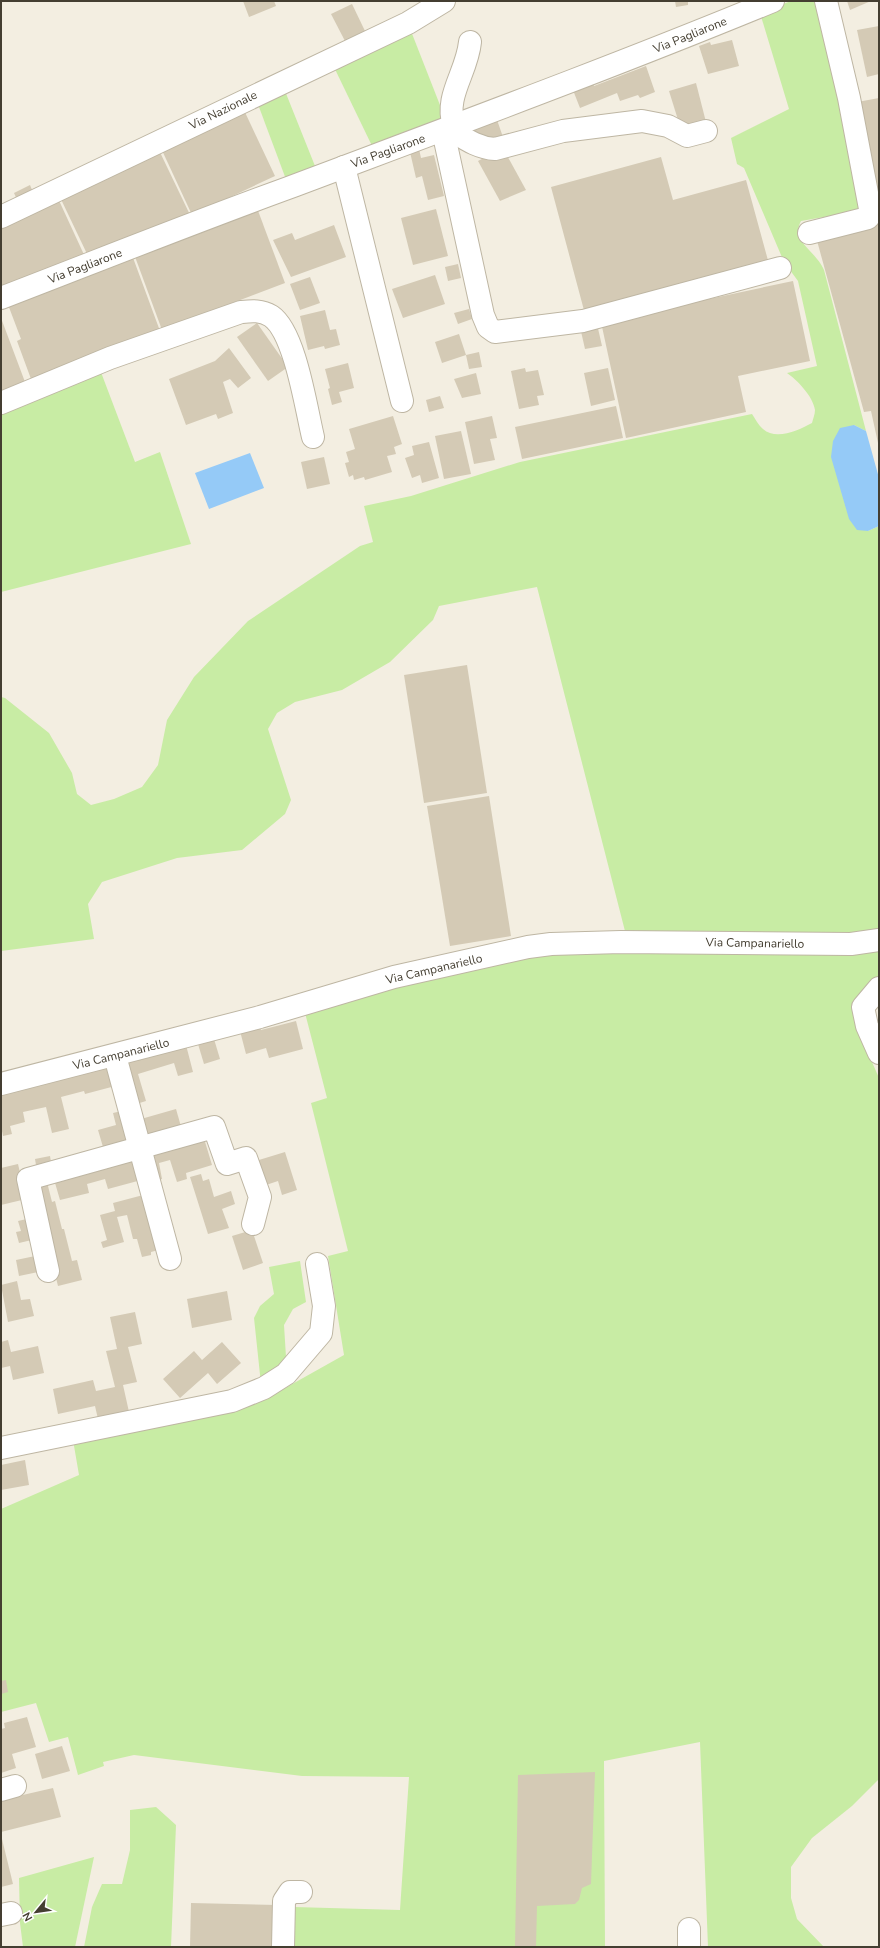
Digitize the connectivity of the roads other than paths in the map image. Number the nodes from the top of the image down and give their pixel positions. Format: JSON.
{"nodes":[{"id":1,"x":444,"y":1,"type":"edge"},
{"id":2,"x":773,"y":1,"type":"edge"},
{"id":3,"x":826,"y":1,"type":"edge"},
{"id":4,"x":470,"y":42,"type":"dead end"},
{"id":5,"x":449,"y":129,"type":"junction"},
{"id":6,"x":706,"y":131,"type":"dead end"},
{"id":7,"x":344,"y":168,"type":"junction"},
{"id":8,"x":1,"y":217,"type":"edge"},
{"id":9,"x":809,"y":233,"type":"dead end"},
{"id":10,"x":780,"y":268,"type":"dead end"},
{"id":11,"x":1,"y":298,"type":"edge"},
{"id":12,"x":402,"y":401,"type":"dead end"},
{"id":13,"x":1,"y":403,"type":"edge"},
{"id":14,"x":313,"y":437,"type":"dead end"},
{"id":15,"x":879,"y":940,"type":"edge"},
{"id":16,"x":879,"y":988,"type":"edge"},
{"id":17,"x":879,"y":1053,"type":"edge"},
{"id":18,"x":114,"y":1056,"type":"junction"},
{"id":19,"x":1,"y":1084,"type":"edge"},
{"id":20,"x":141,"y":1149,"type":"junction"},
{"id":21,"x":253,"y":1224,"type":"dead end"},
{"id":22,"x":170,"y":1259,"type":"dead end"},
{"id":23,"x":317,"y":1264,"type":"dead end"},
{"id":24,"x":48,"y":1271,"type":"dead end"},
{"id":25,"x":1,"y":1448,"type":"edge"},
{"id":26,"x":301,"y":1892,"type":"dead end"},
{"id":27,"x":283,"y":1947,"type":"edge"}],
"edges":[{"from":1,"to":8,"type":"street","name":"Via Nazionale"},
{"from":2,"to":5,"type":"street","name":"Via Pagliarone"},
{"from":3,"to":9,"type":"street"},
{"from":4,"to":5,"type":"street"},
{"from":5,"to":6,"type":"street"},
{"from":5,"to":7,"type":"street","name":"Via Pagliarone"},
{"from":5,"to":10,"type":"street"},
{"from":7,"to":11,"type":"street","name":"Via Pagliarone"},
{"from":7,"to":12,"type":"street"},
{"from":13,"to":14,"type":"street"},
{"from":15,"to":18,"type":"street","name":"Via Campanariello"},
{"from":16,"to":17,"type":"street"},
{"from":18,"to":19,"type":"street","name":"Via Campanariello"},
{"from":18,"to":20,"type":"street"},
{"from":20,"to":21,"type":"street"},
{"from":20,"to":22,"type":"street"},
{"from":20,"to":24,"type":"street"},
{"from":23,"to":25,"type":"street"},
{"from":26,"to":27,"type":"street"}]}
